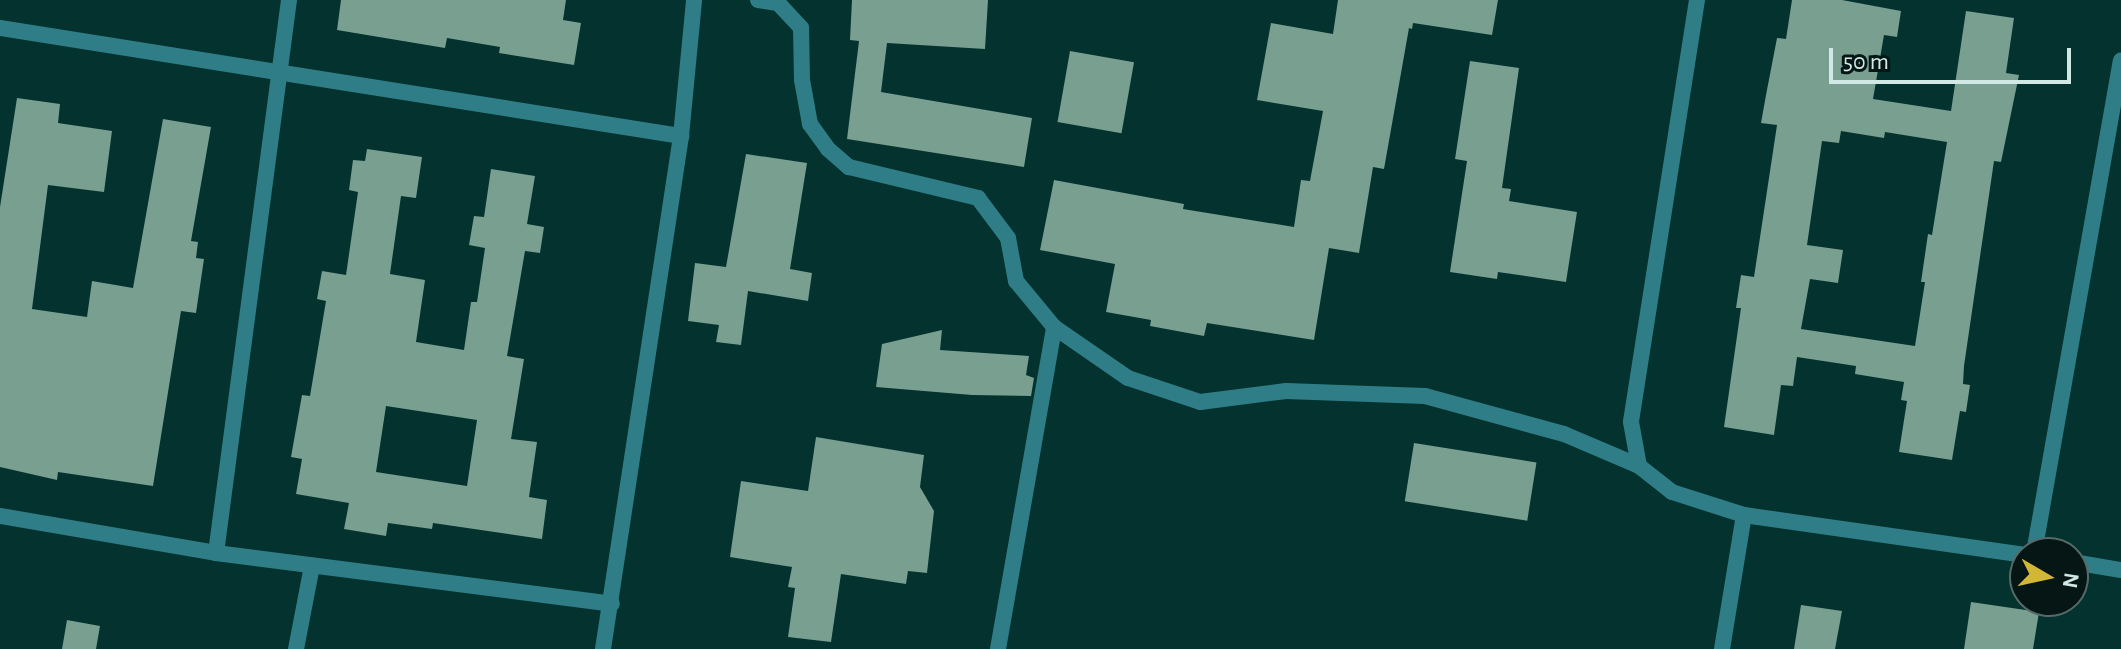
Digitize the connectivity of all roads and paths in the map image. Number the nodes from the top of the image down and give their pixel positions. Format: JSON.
{"nodes":[{"id":1,"x":289,"y":0,"type":"edge"},
{"id":2,"x":694,"y":0,"type":"edge"},
{"id":3,"x":758,"y":0,"type":"edge"},
{"id":4,"x":1697,"y":0,"type":"edge"},
{"id":5,"x":0,"y":28,"type":"edge"},
{"id":6,"x":2121,"y":61,"type":"edge"},
{"id":7,"x":280,"y":73,"type":"junction"},
{"id":8,"x":681,"y":136,"type":"junction"},
{"id":9,"x":1054,"y":327,"type":"junction"},
{"id":10,"x":1639,"y":466,"type":"junction"},
{"id":11,"x":1744,"y":515,"type":"junction"},
{"id":12,"x":0,"y":516,"type":"edge"},
{"id":13,"x":2037,"y":537,"type":"edge"},
{"id":14,"x":216,"y":553,"type":"junction"},
{"id":15,"x":2009,"y":553,"type":"edge"},
{"id":16,"x":2089,"y":565,"type":"edge"},
{"id":17,"x":312,"y":566,"type":"junction"},
{"id":18,"x":2121,"y":570,"type":"edge"},
{"id":19,"x":612,"y":604,"type":"junction"},
{"id":20,"x":296,"y":649,"type":"edge"},
{"id":21,"x":603,"y":649,"type":"edge"},
{"id":22,"x":998,"y":649,"type":"edge"},
{"id":23,"x":1722,"y":649,"type":"edge"}],
"edges":[{"from":1,"to":7,"type":"street"},
{"from":2,"to":8,"type":"street"},
{"from":3,"to":9,"type":"street"},
{"from":4,"to":10,"type":"street"},
{"from":5,"to":7,"type":"street"},
{"from":6,"to":13,"type":"street"},
{"from":7,"to":8,"type":"street"},
{"from":7,"to":14,"type":"street"},
{"from":8,"to":19,"type":"street"},
{"from":9,"to":10,"type":"street"},
{"from":9,"to":22,"type":"street"},
{"from":10,"to":11,"type":"street"},
{"from":11,"to":15,"type":"street"},
{"from":11,"to":23,"type":"street"},
{"from":12,"to":14,"type":"street"},
{"from":14,"to":17,"type":"street"},
{"from":16,"to":18,"type":"street"},
{"from":17,"to":19,"type":"street"},
{"from":17,"to":20,"type":"street"},
{"from":19,"to":21,"type":"street"}]}
